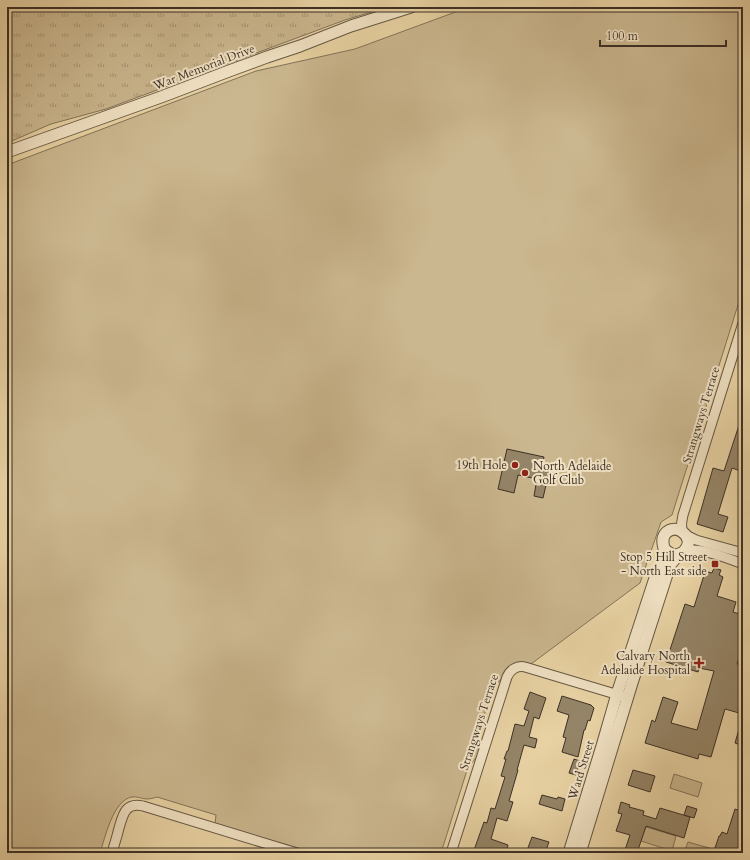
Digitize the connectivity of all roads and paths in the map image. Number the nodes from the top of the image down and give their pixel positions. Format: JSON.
{"nodes":[{"id":1,"x":410,"y":7,"type":"edge"},
{"id":2,"x":7,"y":152,"type":"edge"},
{"id":3,"x":743,"y":323,"type":"edge"},
{"id":4,"x":680,"y":532,"type":"junction"},
{"id":5,"x":664,"y":548,"type":"junction"},
{"id":6,"x":743,"y":552,"type":"edge"},
{"id":7,"x":681,"y":553,"type":"junction"},
{"id":8,"x":743,"y":564,"type":"edge"},
{"id":9,"x":622,"y":696,"type":"junction"},
{"id":10,"x":112,"y":853,"type":"edge"},
{"id":11,"x":297,"y":853,"type":"edge"},
{"id":12,"x":451,"y":853,"type":"edge"},
{"id":13,"x":569,"y":853,"type":"edge"},
{"id":14,"x":580,"y":853,"type":"edge"}],
"edges":[{"from":1,"to":2,"type":"street","name":"War Memorial Drive"},
{"from":3,"to":4,"type":"street","name":"Strangways Terrace"},
{"from":4,"to":5,"type":"street"},
{"from":4,"to":6,"type":"street"},
{"from":4,"to":7,"type":"street"},
{"from":5,"to":7,"type":"street"},
{"from":5,"to":9,"type":"street"},
{"from":7,"to":8,"type":"street"},
{"from":7,"to":9,"type":"street"},
{"from":9,"to":12,"type":"street","name":"Strangways Terrace"},
{"from":9,"to":13,"type":"street","name":"Ward Street"},
{"from":9,"to":14,"type":"street","name":"Ward Street"},
{"from":10,"to":11,"type":"street"}]}
